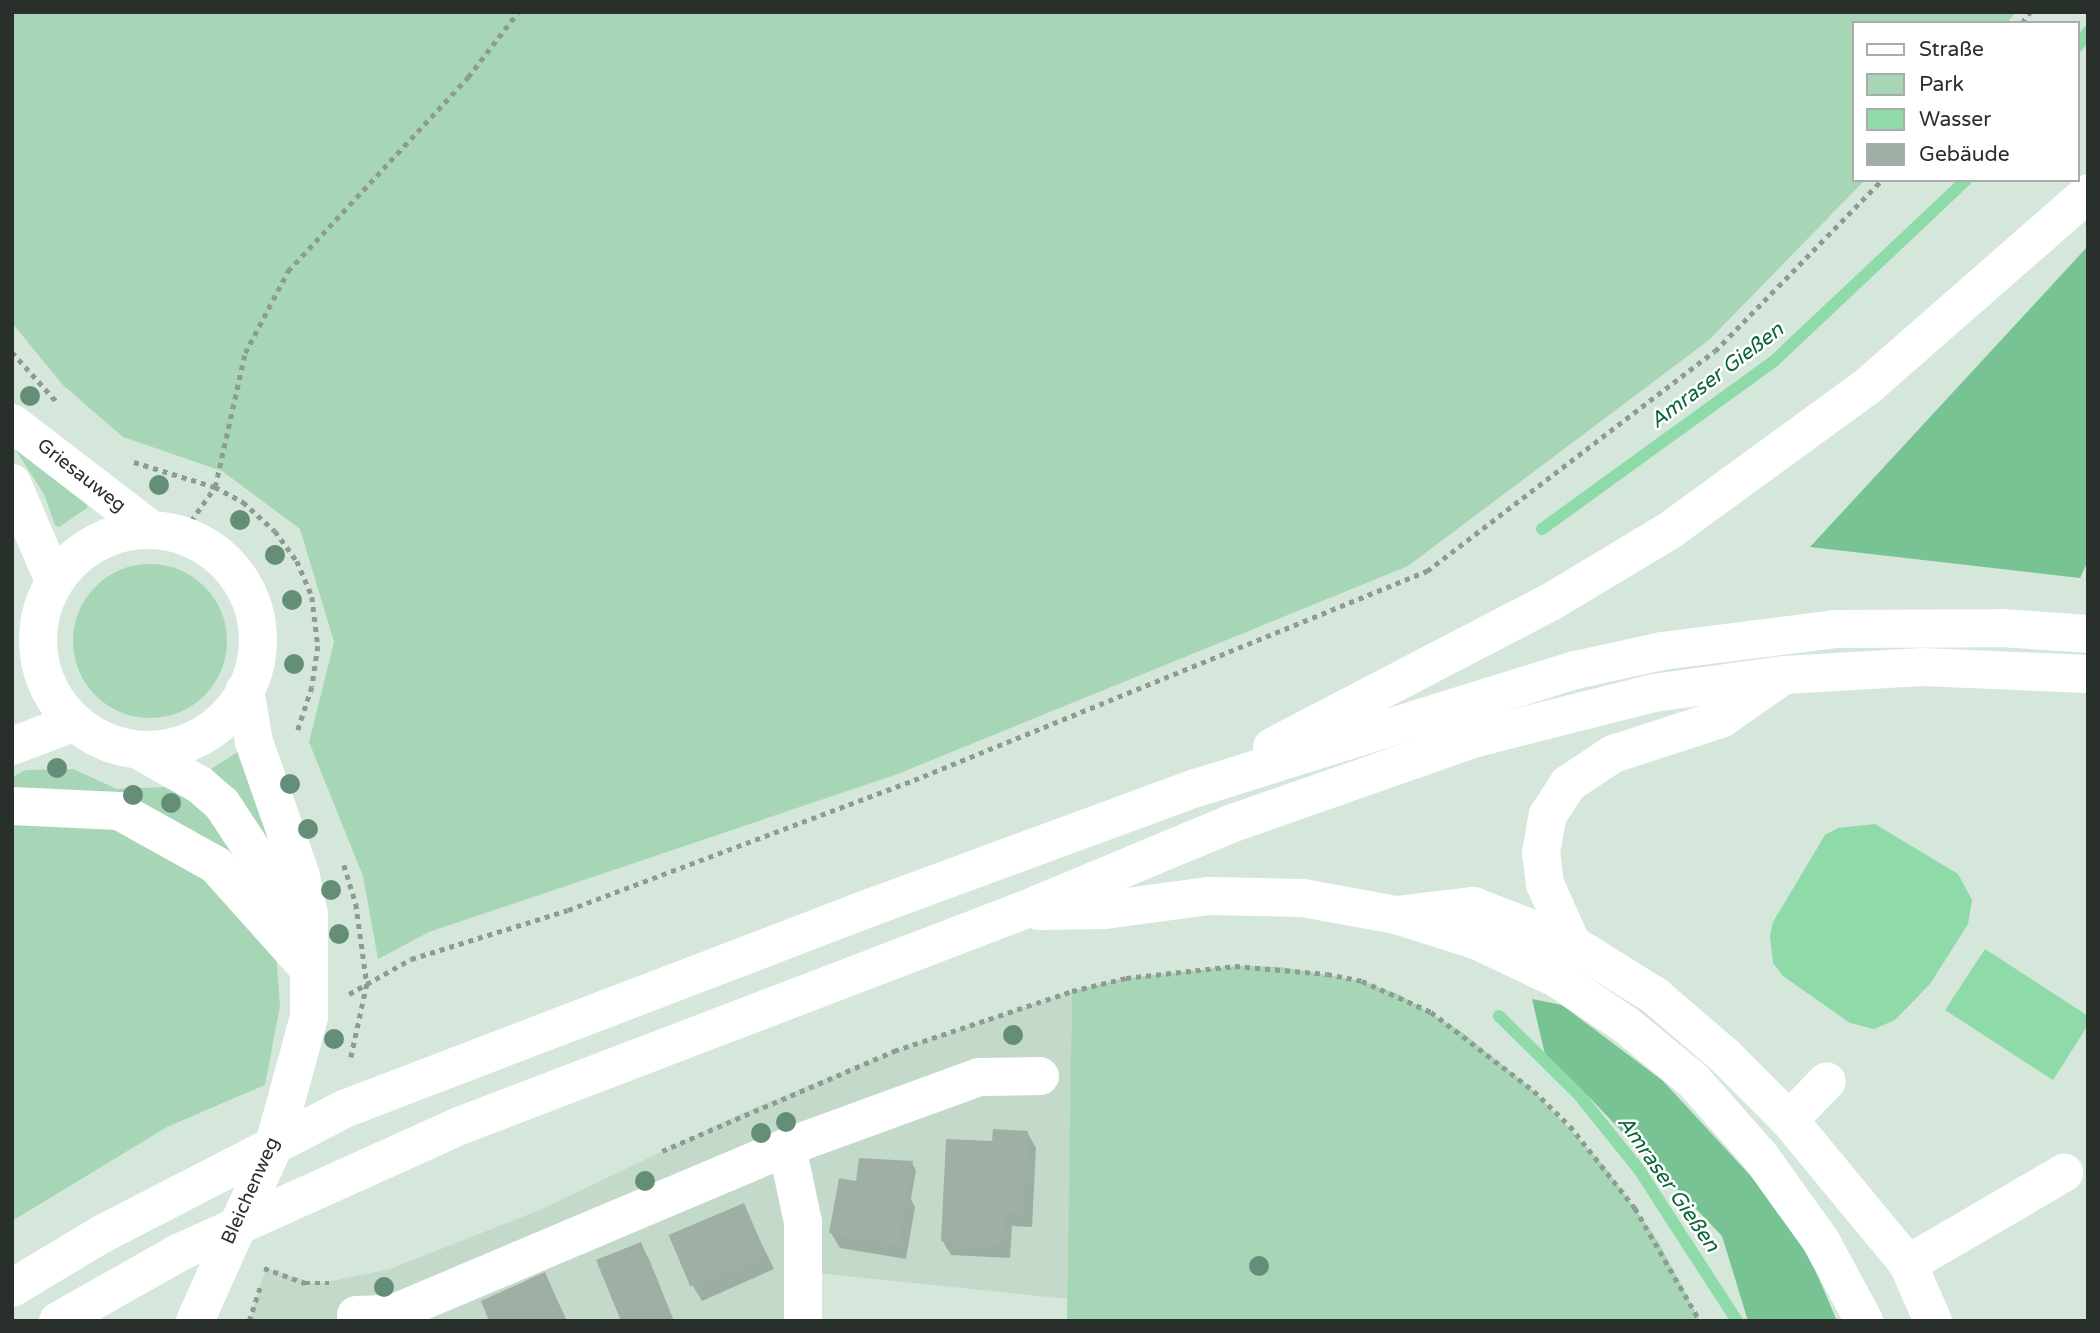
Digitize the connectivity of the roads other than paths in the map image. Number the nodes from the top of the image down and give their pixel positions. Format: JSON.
{"nodes":[{"id":1,"x":2088,"y":193,"type":"edge"},
{"id":2,"x":12,"y":423,"type":"edge"},
{"id":3,"x":12,"y":483,"type":"edge"},
{"id":4,"x":166,"y":531,"type":"junction"},
{"id":5,"x":54,"y":581,"type":"junction"},
{"id":6,"x":38,"y":623,"type":"junction"},
{"id":7,"x":2088,"y":634,"type":"edge"},
{"id":8,"x":12,"y":656,"type":"edge"},
{"id":9,"x":2088,"y":674,"type":"edge"},
{"id":10,"x":1784,"y":675,"type":"junction"},
{"id":11,"x":245,"y":690,"type":"junction"},
{"id":12,"x":73,"y":723,"type":"junction"},
{"id":13,"x":12,"y":746,"type":"edge"},
{"id":14,"x":140,"y":751,"type":"junction"},
{"id":15,"x":1196,"y":788,"type":"junction"},
{"id":16,"x":12,"y":806,"type":"edge"},
{"id":17,"x":1019,"y":912,"type":"junction"},
{"id":18,"x":1396,"y":915,"type":"junction"},
{"id":19,"x":1572,"y":944,"type":"junction"},
{"id":20,"x":309,"y":969,"type":"junction"},
{"id":21,"x":1040,"y":1076,"type":"dead end"},
{"id":22,"x":1827,"y":1081,"type":"dead end"},
{"id":23,"x":1789,"y":1120,"type":"junction"},
{"id":24,"x":787,"y":1147,"type":"junction"},
{"id":25,"x":2064,"y":1173,"type":"dead end"},
{"id":26,"x":1908,"y":1264,"type":"junction"},
{"id":27,"x":12,"y":1288,"type":"edge"},
{"id":28,"x":356,"y":1315,"type":"dead end"},
{"id":29,"x":58,"y":1321,"type":"edge"},
{"id":30,"x":195,"y":1321,"type":"edge"},
{"id":31,"x":803,"y":1321,"type":"edge"},
{"id":32,"x":1864,"y":1321,"type":"edge"},
{"id":33,"x":1933,"y":1321,"type":"edge"}],
"edges":[{"from":1,"to":15,"type":"main road"},
{"from":2,"to":4,"type":"main road","name":"Griesauweg"},
{"from":3,"to":5,"type":"main road"},
{"from":4,"to":5,"type":"main road","name":"Griesauweg"},
{"from":4,"to":11,"type":"main road","name":"Griesauweg"},
{"from":5,"to":6,"type":"main road","name":"Griesauweg"},
{"from":6,"to":8,"type":"main road"},
{"from":6,"to":12,"type":"main road","name":"Griesauweg"},
{"from":7,"to":15,"type":"main road"},
{"from":9,"to":10,"type":"main road"},
{"from":10,"to":17,"type":"main road"},
{"from":10,"to":19,"type":"main road"},
{"from":11,"to":14,"type":"main road","name":"Griesauweg"},
{"from":11,"to":20,"type":"main road","name":"Bleichenweg"},
{"from":12,"to":13,"type":"main road"},
{"from":12,"to":14,"type":"main road","name":"Griesauweg"},
{"from":14,"to":20,"type":"main road"},
{"from":15,"to":27,"type":"main road"},
{"from":16,"to":20,"type":"main road"},
{"from":17,"to":18,"type":"main road"},
{"from":17,"to":29,"type":"main road"},
{"from":18,"to":19,"type":"main road"},
{"from":18,"to":32,"type":"main road"},
{"from":19,"to":23,"type":"main road"},
{"from":20,"to":30,"type":"main road","name":"Bleichenweg"},
{"from":21,"to":24,"type":"main road"},
{"from":22,"to":23,"type":"main road"},
{"from":23,"to":26,"type":"main road"},
{"from":24,"to":28,"type":"main road"},
{"from":24,"to":31,"type":"main road"},
{"from":25,"to":26,"type":"main road"},
{"from":26,"to":33,"type":"main road"}]}
